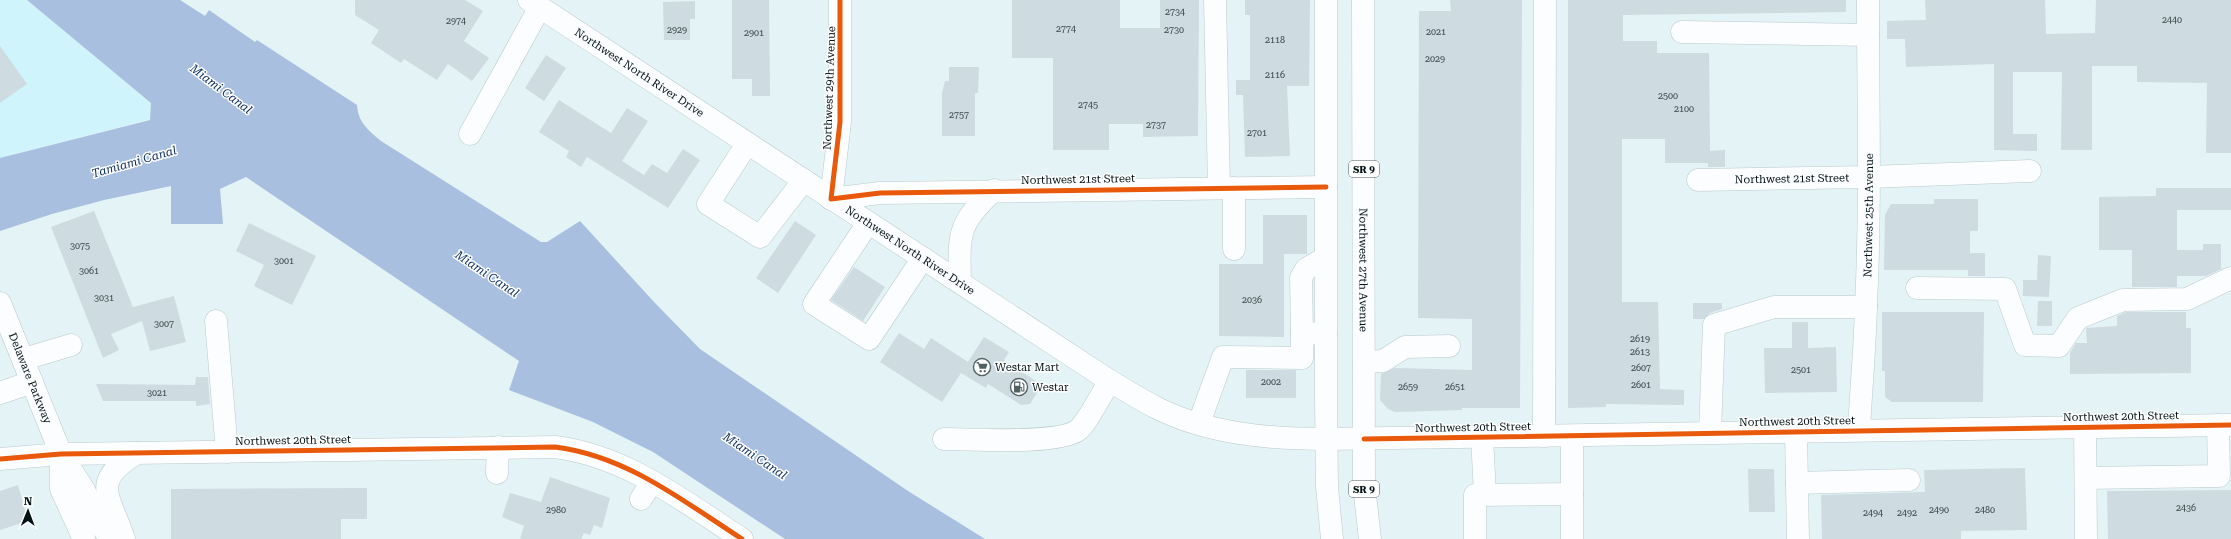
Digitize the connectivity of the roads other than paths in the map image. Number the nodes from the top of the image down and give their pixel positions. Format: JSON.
{"nodes":[{"id":1,"x":840,"y":0,"type":"edge"},
{"id":2,"x":1214,"y":0,"type":"edge"},
{"id":3,"x":1326,"y":0,"type":"edge"},
{"id":4,"x":1363,"y":0,"type":"edge"},
{"id":5,"x":1545,"y":0,"type":"edge"},
{"id":6,"x":1868,"y":0,"type":"edge"},
{"id":7,"x":534,"y":4,"type":"edge"},
{"id":8,"x":1682,"y":32,"type":"dead end"},
{"id":9,"x":1868,"y":35,"type":"junction"},
{"id":10,"x":470,"y":134,"type":"dead end"},
{"id":11,"x":747,"y":144,"type":"junction"},
{"id":12,"x":2030,"y":171,"type":"dead end"},
{"id":13,"x":1869,"y":177,"type":"junction"},
{"id":14,"x":804,"y":180,"type":"junction"},
{"id":15,"x":1698,"y":180,"type":"dead end"},
{"id":16,"x":1326,"y":187,"type":"junction"},
{"id":17,"x":1226,"y":188,"type":"junction"},
{"id":18,"x":994,"y":190,"type":"junction"},
{"id":19,"x":831,"y":199,"type":"junction"},
{"id":20,"x":868,"y":223,"type":"junction"},
{"id":21,"x":1234,"y":249,"type":"dead end"},
{"id":22,"x":923,"y":258,"type":"junction"},
{"id":23,"x":1325,"y":258,"type":"junction"},
{"id":24,"x":2231,"y":278,"type":"edge"},
{"id":25,"x":960,"y":282,"type":"junction"},
{"id":26,"x":1917,"y":288,"type":"dead end"},
{"id":27,"x":0,"y":303,"type":"edge"},
{"id":28,"x":1866,"y":307,"type":"junction"},
{"id":29,"x":216,"y":321,"type":"dead end"},
{"id":30,"x":1302,"y":333,"type":"junction"},
{"id":31,"x":1326,"y":334,"type":"junction"},
{"id":32,"x":71,"y":345,"type":"dead end"},
{"id":33,"x":1449,"y":346,"type":"dead end"},
{"id":34,"x":24,"y":359,"type":"junction"},
{"id":35,"x":1364,"y":362,"type":"junction"},
{"id":36,"x":1110,"y":381,"type":"junction"},
{"id":37,"x":32,"y":382,"type":"junction"},
{"id":38,"x":0,"y":393,"type":"edge"},
{"id":39,"x":1199,"y":423,"type":"junction"},
{"id":40,"x":2225,"y":425,"type":"edge"},
{"id":41,"x":2085,"y":426,"type":"junction"},
{"id":42,"x":1859,"y":430,"type":"junction"},
{"id":43,"x":1796,"y":431,"type":"junction"},
{"id":44,"x":1710,"y":432,"type":"junction"},
{"id":45,"x":1243,"y":433,"type":"joint"},
{"id":46,"x":1544,"y":436,"type":"junction"},
{"id":47,"x":1572,"y":436,"type":"junction"},
{"id":48,"x":1482,"y":437,"type":"junction"},
{"id":49,"x":944,"y":439,"type":"dead end"},
{"id":50,"x":1326,"y":439,"type":"junction"},
{"id":51,"x":1364,"y":439,"type":"junction"},
{"id":52,"x":498,"y":447,"type":"junction"},
{"id":53,"x":227,"y":452,"type":"junction"},
{"id":54,"x":137,"y":453,"type":"junction"},
{"id":55,"x":61,"y":454,"type":"junction"},
{"id":56,"x":0,"y":459,"type":"edge"},
{"id":57,"x":497,"y":473,"type":"dead end"},
{"id":58,"x":2225,"y":476,"type":"edge"},
{"id":59,"x":2086,"y":478,"type":"junction"},
{"id":60,"x":1909,"y":480,"type":"dead end"},
{"id":61,"x":1797,"y":483,"type":"junction"},
{"id":62,"x":1485,"y":494,"type":"junction"},
{"id":63,"x":1572,"y":494,"type":"junction"},
{"id":64,"x":84,"y":539,"type":"edge"},
{"id":65,"x":111,"y":539,"type":"edge"},
{"id":66,"x":124,"y":539,"type":"edge"},
{"id":67,"x":742,"y":539,"type":"edge"},
{"id":68,"x":1332,"y":539,"type":"edge"},
{"id":69,"x":1370,"y":539,"type":"edge"},
{"id":70,"x":1475,"y":539,"type":"edge"},
{"id":71,"x":1572,"y":539,"type":"edge"},
{"id":72,"x":1798,"y":539,"type":"edge"},
{"id":73,"x":2086,"y":539,"type":"edge"}],
"edges":[{"from":1,"to":19,"type":"main road","name":"Northwest 29th Avenue"},
{"from":2,"to":17,"type":"main road"},
{"from":3,"to":16,"type":"main road"},
{"from":4,"to":35,"type":"main road","name":"Northwest 27th Avenue","number":"SR 9"},
{"from":5,"to":46,"type":"main road"},
{"from":6,"to":9,"type":"main road","name":"Northwest 25th Avenue"},
{"from":7,"to":10,"type":"main road"},
{"from":7,"to":11,"type":"main road","name":"Northwest North River Drive"},
{"from":8,"to":9,"type":"main road"},
{"from":9,"to":13,"type":"main road","name":"Northwest 25th Avenue"},
{"from":11,"to":14,"type":"main road","name":"Northwest North River Drive"},
{"from":11,"to":14,"type":"main road"},
{"from":12,"to":13,"type":"main road","name":"Northwest 21st Street"},
{"from":13,"to":15,"type":"main road","name":"Northwest 21st Street"},
{"from":13,"to":28,"type":"main road","name":"Northwest 25th Avenue"},
{"from":14,"to":19,"type":"main road","name":"Northwest North River Drive"},
{"from":16,"to":17,"type":"main road","name":"Northwest 21st Street"},
{"from":16,"to":23,"type":"main road"},
{"from":17,"to":18,"type":"main road","name":"Northwest 21st Street"},
{"from":17,"to":21,"type":"main road"},
{"from":18,"to":19,"type":"main road","name":"Northwest 21st Street"},
{"from":18,"to":25,"type":"main road"},
{"from":19,"to":20,"type":"main road","name":"Northwest North River Drive"},
{"from":20,"to":22,"type":"main road","name":"Northwest North River Drive"},
{"from":20,"to":22,"type":"main road"},
{"from":22,"to":25,"type":"main road","name":"Northwest North River Drive"},
{"from":23,"to":30,"type":"main road"},
{"from":23,"to":31,"type":"main road"},
{"from":24,"to":26,"type":"main road"},
{"from":25,"to":36,"type":"main road","name":"Northwest North River Drive"},
{"from":27,"to":34,"type":"main road","name":"Delaware Parkway"},
{"from":28,"to":42,"type":"main road","name":"Northwest 25th Avenue"},
{"from":28,"to":44,"type":"main road"},
{"from":29,"to":53,"type":"main road"},
{"from":30,"to":31,"type":"main road"},
{"from":30,"to":39,"type":"main road"},
{"from":31,"to":50,"type":"main road"},
{"from":32,"to":34,"type":"main road"},
{"from":33,"to":35,"type":"main road"},
{"from":34,"to":37,"type":"main road","name":"Delaware Parkway"},
{"from":35,"to":51,"type":"main road","name":"Northwest 27th Avenue","number":"SR 9"},
{"from":36,"to":39,"type":"main road","name":"Northwest North River Drive"},
{"from":36,"to":49,"type":"main road"},
{"from":37,"to":38,"type":"main road"},
{"from":37,"to":55,"type":"main road","name":"Delaware Parkway"},
{"from":39,"to":45,"type":"main road","name":"Northwest North River Drive"},
{"from":40,"to":41,"type":"main road","name":"Northwest 20th Street"},
{"from":40,"to":58,"type":"main road"},
{"from":41,"to":42,"type":"main road","name":"Northwest 20th Street"},
{"from":41,"to":59,"type":"main road"},
{"from":42,"to":43,"type":"main road","name":"Northwest 20th Street"},
{"from":43,"to":44,"type":"main road","name":"Northwest 20th Street"},
{"from":43,"to":61,"type":"main road"},
{"from":44,"to":47,"type":"main road","name":"Northwest 20th Street"},
{"from":45,"to":50,"type":"main road","name":"Northwest 20th Street"},
{"from":46,"to":47,"type":"main road","name":"Northwest 20th Street"},
{"from":46,"to":48,"type":"main road","name":"Northwest 20th Street"},
{"from":47,"to":63,"type":"main road"},
{"from":48,"to":51,"type":"main road","name":"Northwest 20th Street"},
{"from":48,"to":62,"type":"main road"},
{"from":50,"to":51,"type":"main road","name":"Northwest 20th Street"},
{"from":50,"to":68,"type":"main road"},
{"from":51,"to":69,"type":"main road","name":"Northwest 27th Avenue","number":"SR 9"},
{"from":52,"to":53,"type":"main road","name":"Northwest 20th Street"},
{"from":52,"to":57,"type":"main road"},
{"from":52,"to":67,"type":"main road","name":"Northwest 20th Street"},
{"from":53,"to":54,"type":"main road","name":"Northwest 20th Street"},
{"from":54,"to":55,"type":"main road","name":"Northwest 20th Street"},
{"from":54,"to":66,"type":"main road"},
{"from":55,"to":56,"type":"main road","name":"Northwest 20th Street"},
{"from":55,"to":64,"type":"main road","name":"Delaware Parkway"},
{"from":55,"to":65,"type":"main road","name":"Delaware Parkway"},
{"from":58,"to":59,"type":"main road"},
{"from":59,"to":73,"type":"main road"},
{"from":60,"to":61,"type":"main road"},
{"from":61,"to":72,"type":"main road"},
{"from":62,"to":63,"type":"main road"},
{"from":62,"to":70,"type":"main road"},
{"from":63,"to":71,"type":"main road"}]}
